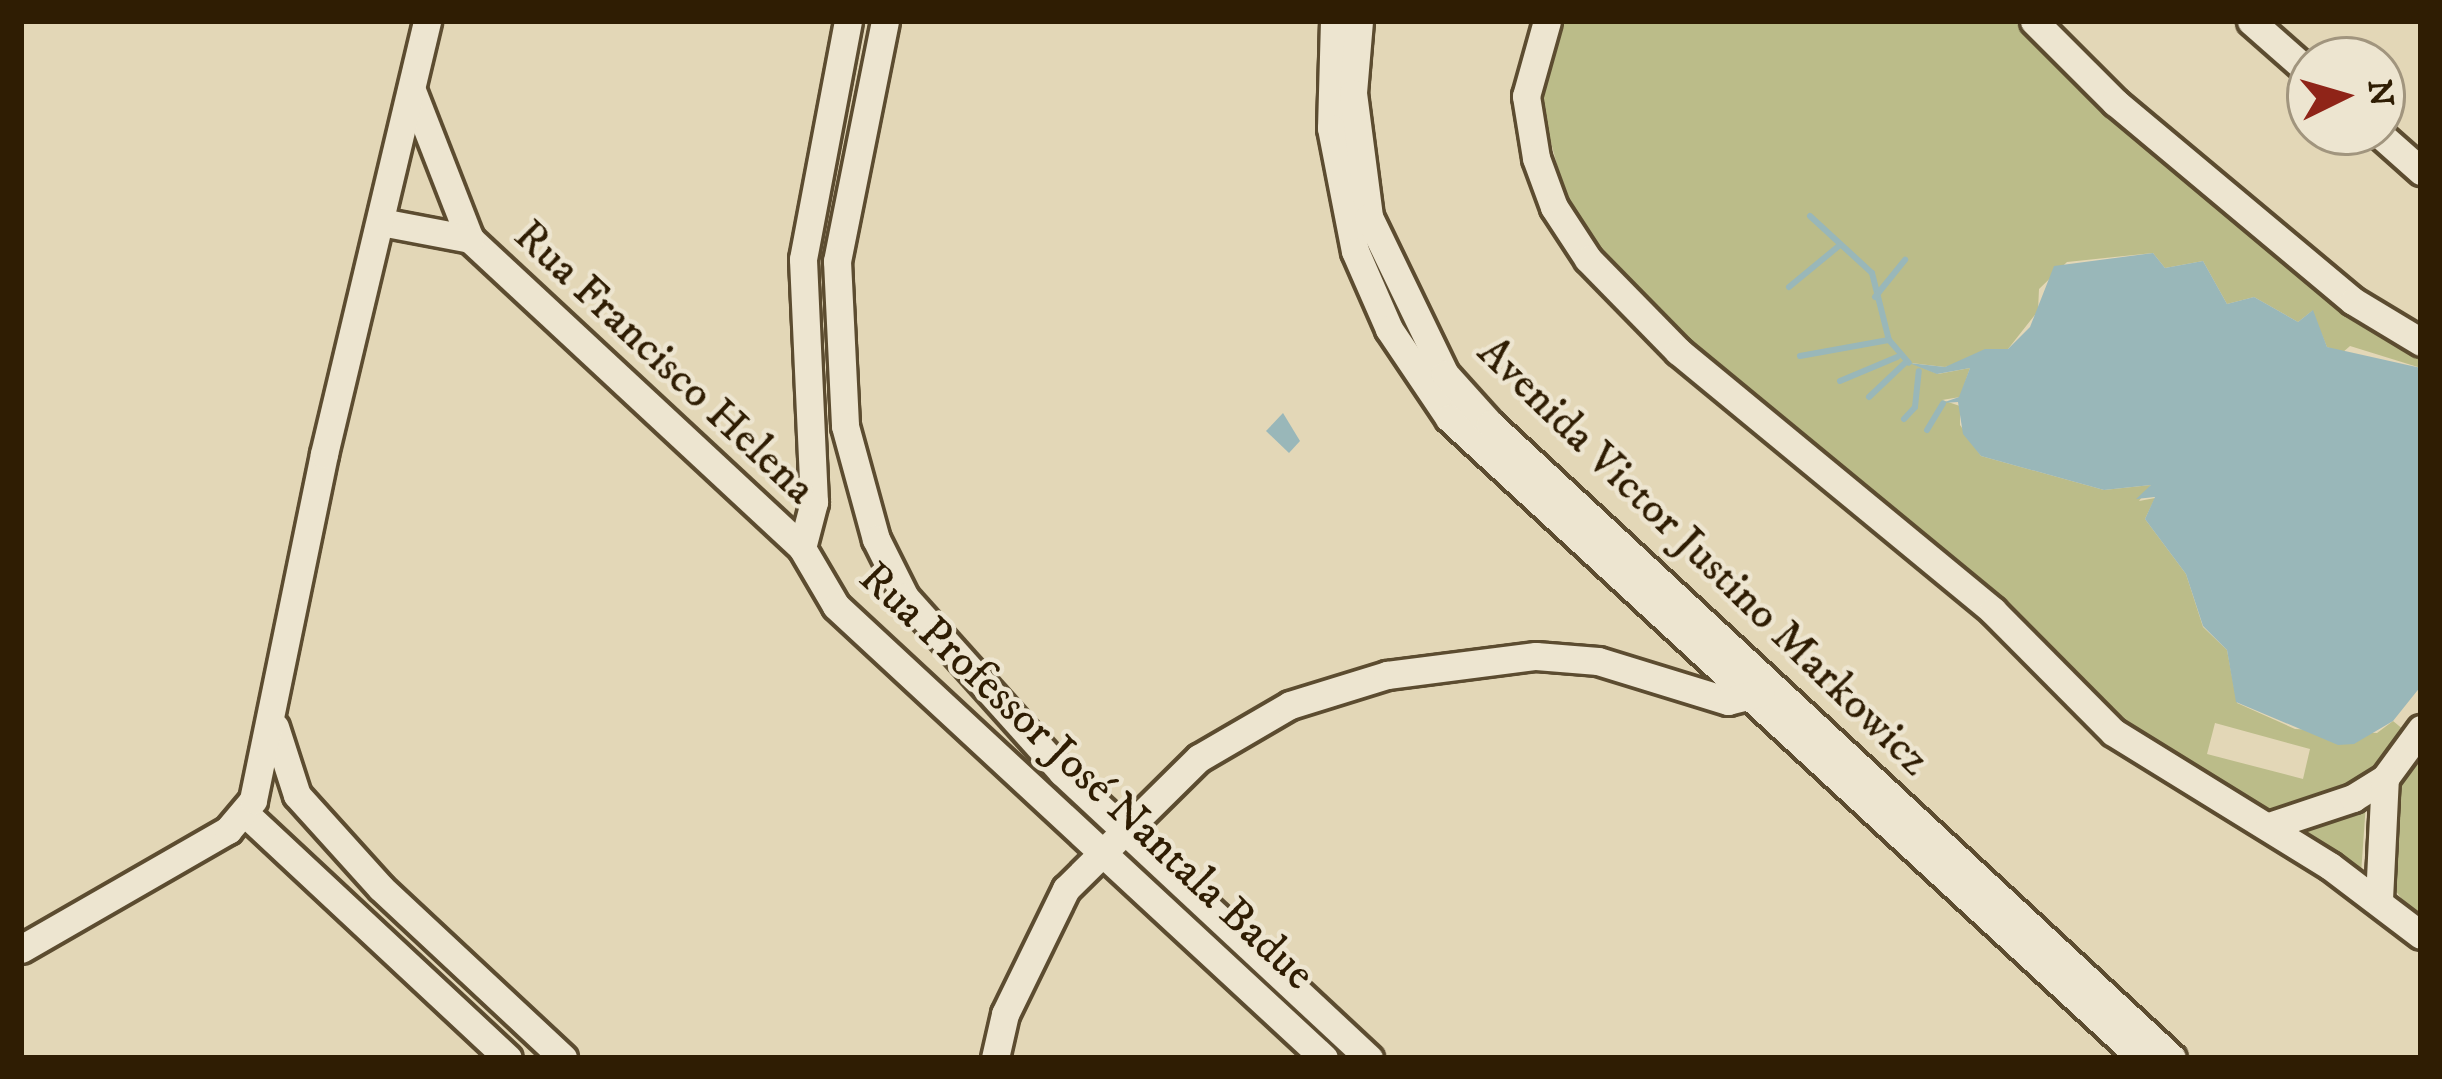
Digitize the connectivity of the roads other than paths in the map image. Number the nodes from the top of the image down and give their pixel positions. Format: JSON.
{"nodes":[{"id":1,"x":427,"y":21,"type":"edge"},
{"id":2,"x":848,"y":21,"type":"edge"},
{"id":3,"x":885,"y":21,"type":"edge"},
{"id":4,"x":1334,"y":21,"type":"edge"},
{"id":5,"x":1359,"y":21,"type":"edge"},
{"id":6,"x":1547,"y":21,"type":"edge"},
{"id":7,"x":2034,"y":21,"type":"edge"},
{"id":8,"x":2251,"y":21,"type":"edge"},
{"id":9,"x":2286,"y":52,"type":"edge"},
{"id":10,"x":413,"y":93,"type":"junction"},
{"id":11,"x":381,"y":222,"type":"junction"},
{"id":12,"x":470,"y":239,"type":"junction"},
{"id":13,"x":2421,"y":342,"type":"edge"},
{"id":14,"x":862,"y":488,"type":"junction"},
{"id":15,"x":814,"y":502,"type":"junction"},
{"id":16,"x":802,"y":548,"type":"junction"},
{"id":17,"x":905,"y":596,"type":"junction"},
{"id":18,"x":868,"y":636,"type":"junction"},
{"id":19,"x":1763,"y":691,"type":"junction"},
{"id":20,"x":274,"y":724,"type":"junction"},
{"id":21,"x":2421,"y":729,"type":"edge"},
{"id":22,"x":2385,"y":778,"type":"junction"},
{"id":23,"x":246,"y":814,"type":"junction"},
{"id":24,"x":2269,"y":826,"type":"junction"},
{"id":25,"x":1121,"y":827,"type":"junction"},
{"id":26,"x":1100,"y":852,"type":"junction"},
{"id":27,"x":2379,"y":899,"type":"junction"},
{"id":28,"x":2421,"y":935,"type":"edge"},
{"id":29,"x":21,"y":949,"type":"edge"},
{"id":30,"x":508,"y":1058,"type":"edge"},
{"id":31,"x":563,"y":1058,"type":"edge"},
{"id":32,"x":995,"y":1058,"type":"edge"},
{"id":33,"x":1324,"y":1058,"type":"edge"},
{"id":34,"x":1369,"y":1058,"type":"edge"},
{"id":35,"x":2141,"y":1058,"type":"edge"},
{"id":36,"x":2172,"y":1058,"type":"edge"}],
"edges":[{"from":1,"to":10,"type":"street"},
{"from":2,"to":15,"type":"street"},
{"from":3,"to":14,"type":"street","name":"Rua Professor José Nantala Badue"},
{"from":4,"to":19,"type":"street","name":"Avenida Victor Justino Markowicz"},
{"from":5,"to":19,"type":"street","name":"Avenida Victor Justino Markowicz"},
{"from":6,"to":24,"type":"street"},
{"from":7,"to":13,"type":"street"},
{"from":8,"to":9,"type":"street"},
{"from":10,"to":11,"type":"street"},
{"from":10,"to":12,"type":"street","name":"Rua Francisco Helena"},
{"from":11,"to":12,"type":"street","name":"Rua Francisco Helena"},
{"from":11,"to":20,"type":"street"},
{"from":12,"to":16,"type":"street","name":"Rua Francisco Helena"},
{"from":14,"to":15,"type":"street"},
{"from":14,"to":17,"type":"street","name":"Rua Professor José Nantala Badue"},
{"from":15,"to":16,"type":"street"},
{"from":16,"to":18,"type":"street","name":"Rua Professor José Nantala Badue"},
{"from":17,"to":18,"type":"street"},
{"from":17,"to":25,"type":"street","name":"Rua Professor José Nantala Badue"},
{"from":18,"to":26,"type":"street","name":"Rua Professor José Nantala Badue"},
{"from":19,"to":25,"type":"street"},
{"from":19,"to":35,"type":"street","name":"Avenida Victor Justino Markowicz"},
{"from":19,"to":36,"type":"street","name":"Avenida Victor Justino Markowicz"},
{"from":20,"to":23,"type":"street"},
{"from":20,"to":31,"type":"street"},
{"from":21,"to":22,"type":"street"},
{"from":22,"to":24,"type":"street"},
{"from":22,"to":27,"type":"street"},
{"from":23,"to":29,"type":"street"},
{"from":23,"to":30,"type":"street"},
{"from":24,"to":27,"type":"street"},
{"from":25,"to":26,"type":"street"},
{"from":25,"to":34,"type":"street","name":"Rua Professor José Nantala Badue"},
{"from":26,"to":32,"type":"street"},
{"from":26,"to":33,"type":"street","name":"Rua Professor José Nantala Badue"},
{"from":27,"to":28,"type":"street"}]}
